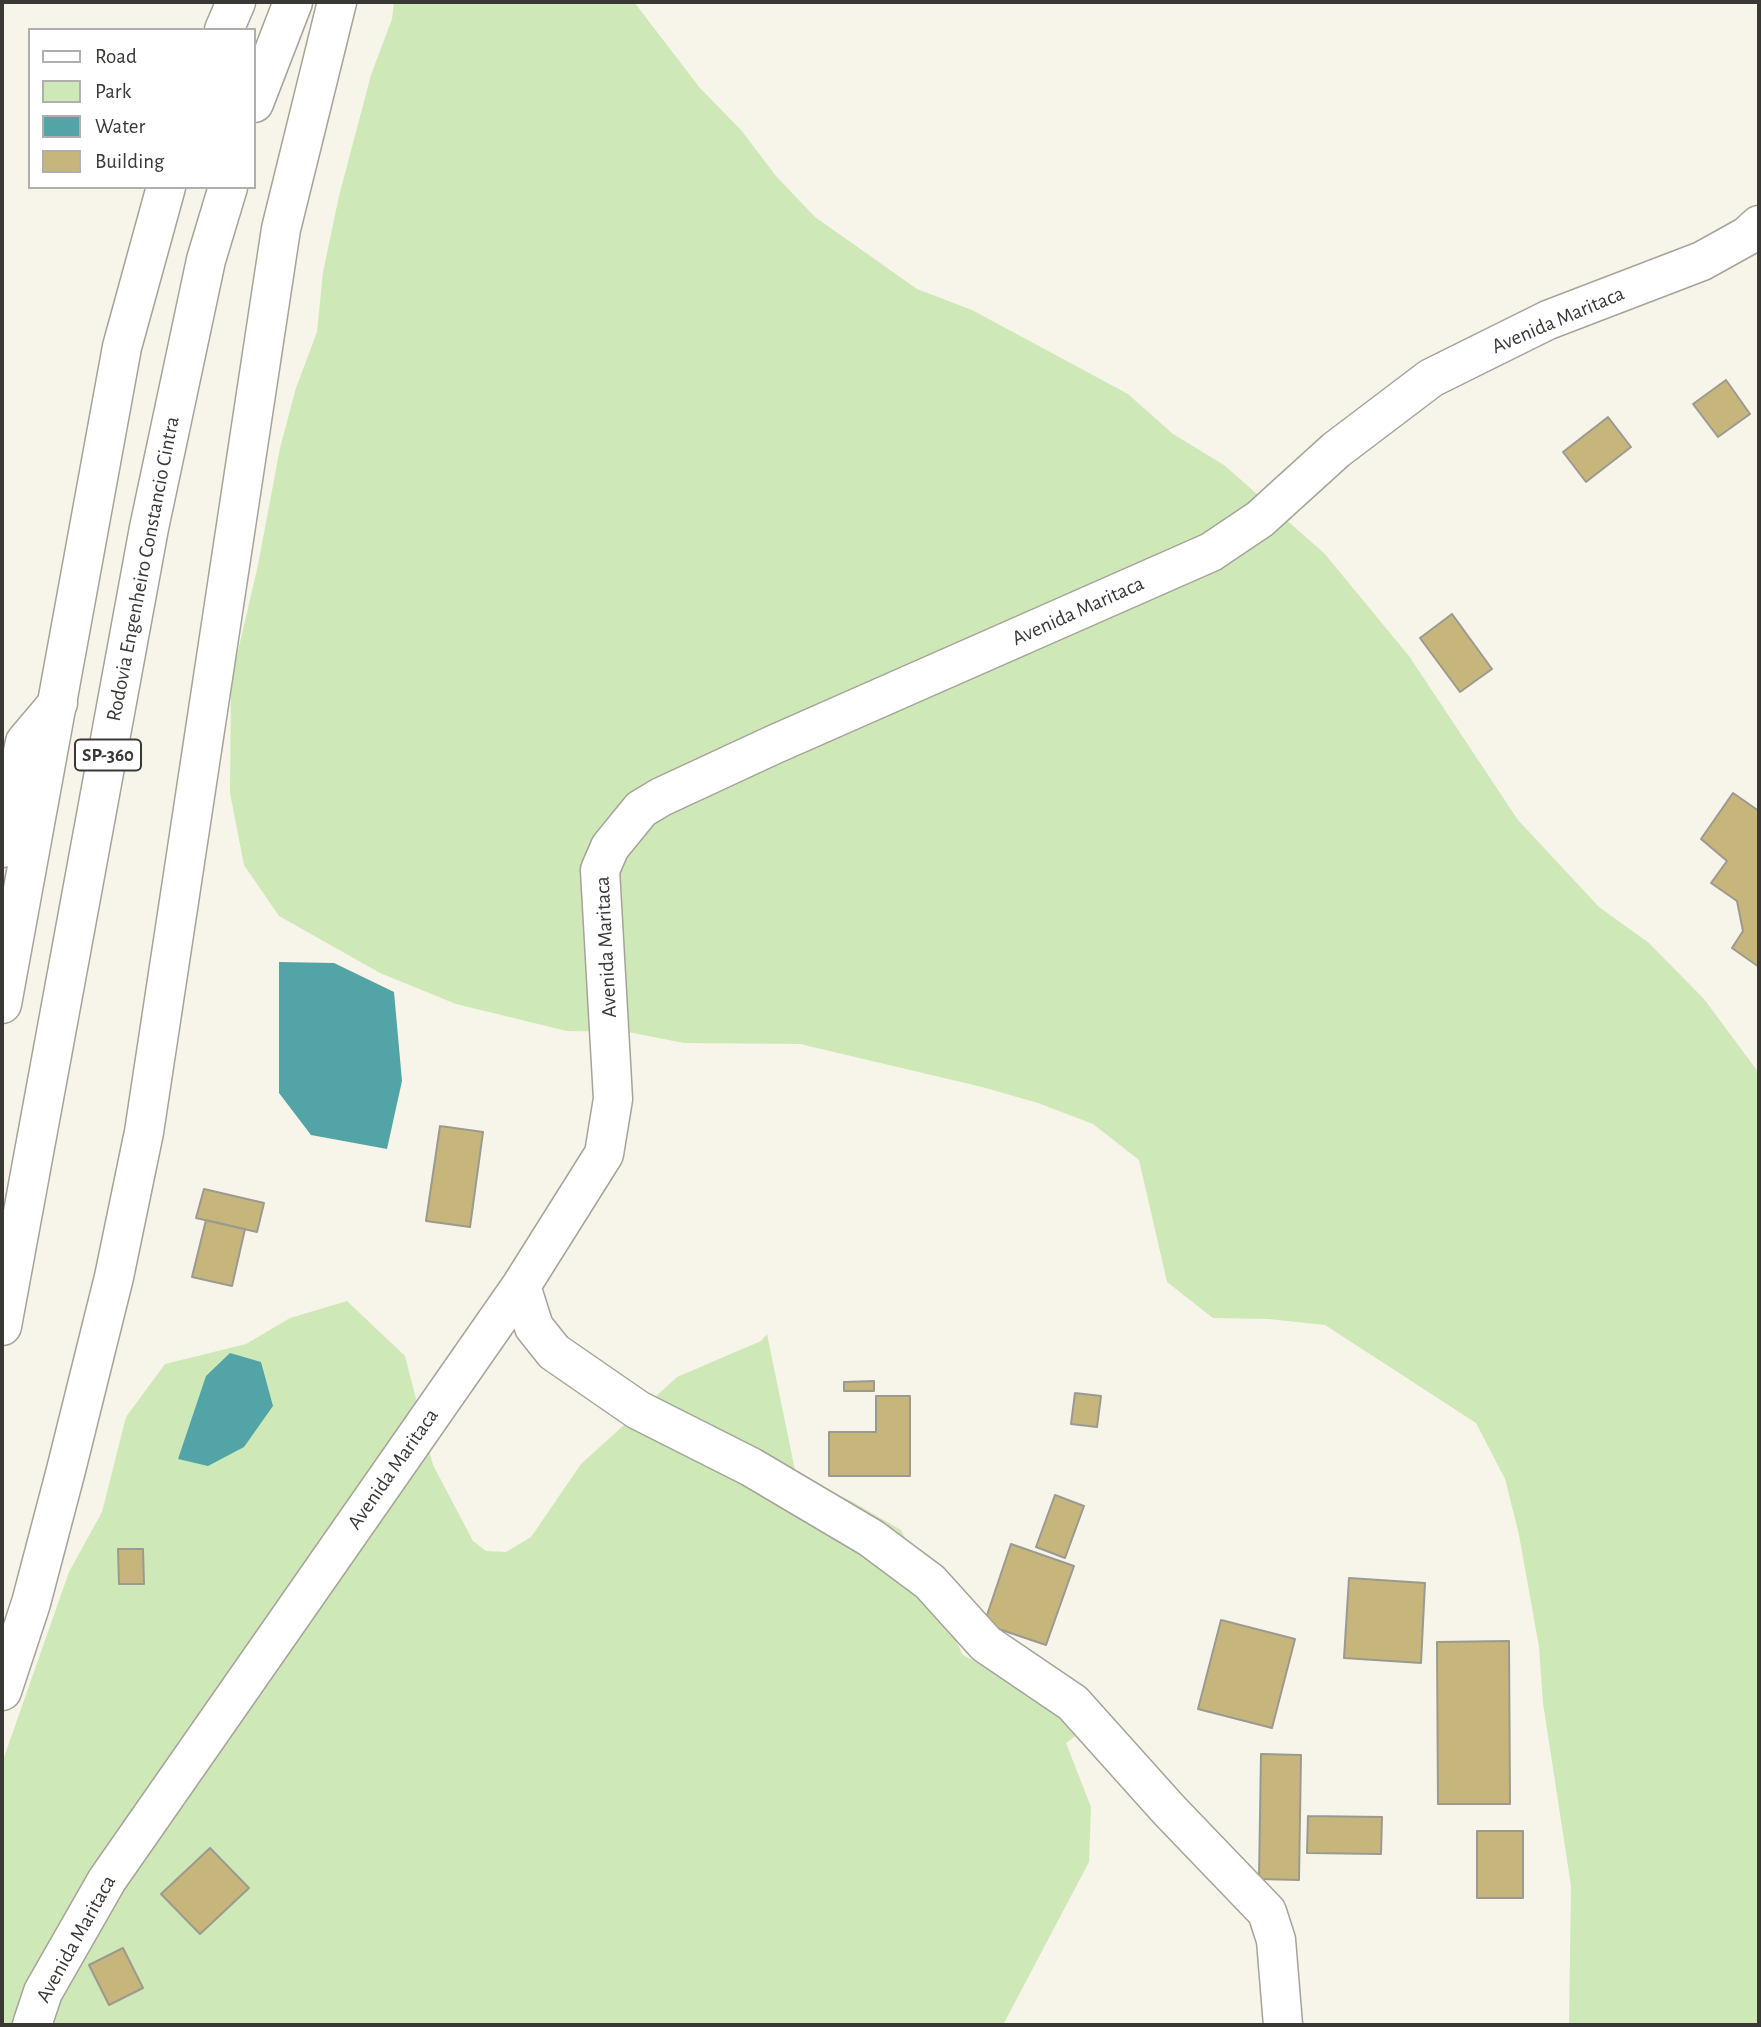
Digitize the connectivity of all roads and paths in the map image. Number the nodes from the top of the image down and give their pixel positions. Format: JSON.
{"nodes":[{"id":1,"x":236,"y":2,"type":"edge"},
{"id":2,"x":293,"y":2,"type":"edge"},
{"id":3,"x":337,"y":2,"type":"edge"},
{"id":4,"x":225,"y":28,"type":"edge"},
{"id":5,"x":256,"y":98,"type":"edge"},
{"id":6,"x":165,"y":189,"type":"edge"},
{"id":7,"x":227,"y":189,"type":"edge"},
{"id":8,"x":1759,"y":225,"type":"edge"},
{"id":9,"x":58,"y":703,"type":"junction"},
{"id":10,"x":2,"y":848,"type":"edge"},
{"id":11,"x":2,"y":1004,"type":"edge"},
{"id":12,"x":521,"y":1286,"type":"junction"},
{"id":13,"x":2,"y":1326,"type":"edge"},
{"id":14,"x":2,"y":1691,"type":"edge"},
{"id":15,"x":32,"y":2025,"type":"edge"},
{"id":16,"x":1283,"y":2025,"type":"edge"}],
"edges":[{"from":1,"to":4,"type":"main road"},
{"from":2,"to":5,"type":"main road"},
{"from":3,"to":14,"type":"main road"},
{"from":6,"to":9,"type":"main road","number":"SP-360"},
{"from":7,"to":13,"type":"main road","name":"Rodovia Engenheiro Constancio Cintra","number":"SP-360"},
{"from":8,"to":12,"type":"main road","name":"Avenida Maritaca"},
{"from":9,"to":10,"type":"main road"},
{"from":9,"to":11,"type":"main road","number":"SP-360"},
{"from":12,"to":15,"type":"main road","name":"Avenida Maritaca"},
{"from":12,"to":16,"type":"main road"}]}
